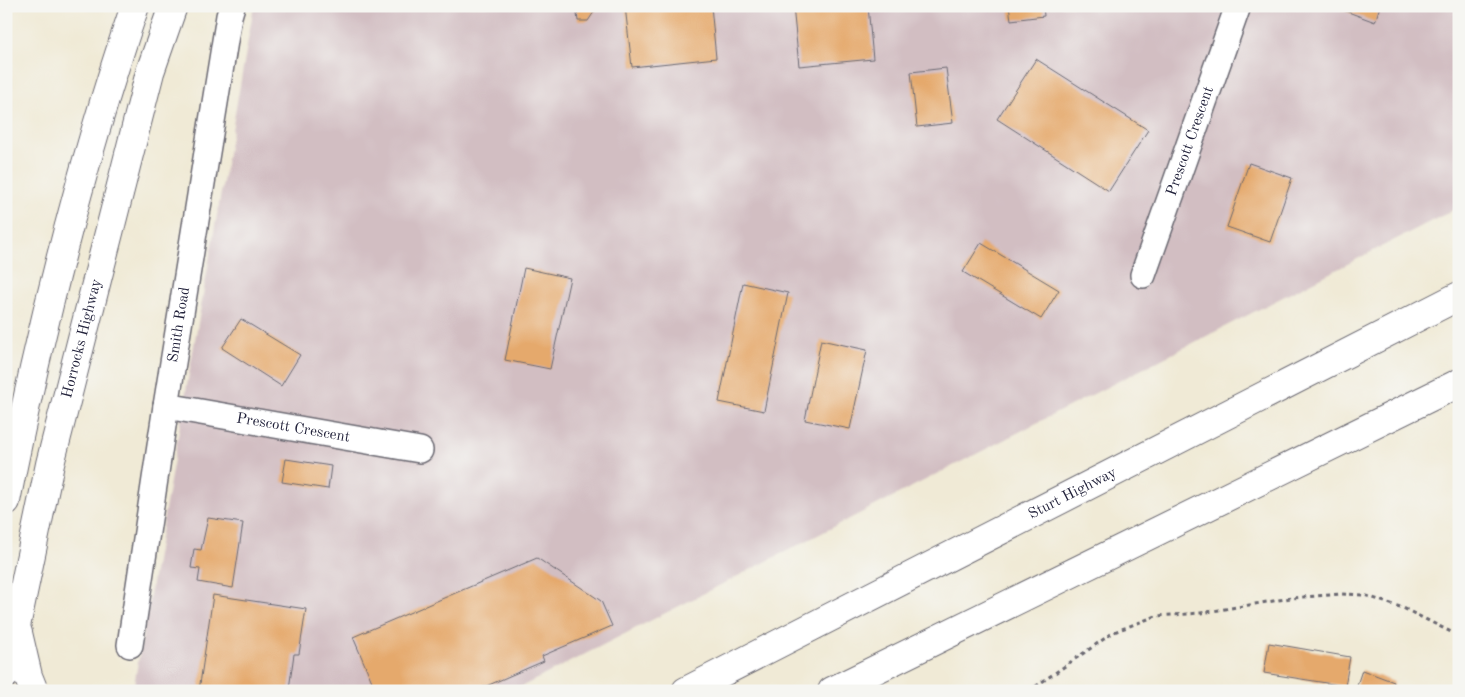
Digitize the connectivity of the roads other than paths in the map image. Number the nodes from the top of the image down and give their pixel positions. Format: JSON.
{"nodes":[{"id":1,"x":135,"y":6,"type":"edge"},
{"id":2,"x":173,"y":6,"type":"edge"},
{"id":3,"x":232,"y":6,"type":"edge"},
{"id":4,"x":1238,"y":6,"type":"edge"},
{"id":5,"x":1143,"y":275,"type":"dead end"},
{"id":6,"x":1459,"y":296,"type":"edge"},
{"id":7,"x":1459,"y":383,"type":"edge"},
{"id":8,"x":166,"y":406,"type":"junction"},
{"id":9,"x":420,"y":450,"type":"dead end"},
{"id":10,"x":6,"y":501,"type":"edge"},
{"id":11,"x":16,"y":627,"type":"junction"},
{"id":12,"x":130,"y":645,"type":"dead end"},
{"id":13,"x":6,"y":674,"type":"edge"},
{"id":14,"x":34,"y":691,"type":"edge"},
{"id":15,"x":686,"y":691,"type":"edge"},
{"id":16,"x":832,"y":691,"type":"edge"}],
"edges":[{"from":1,"to":10,"type":"highway"},
{"from":2,"to":11,"type":"highway","name":"Horrocks Highway"},
{"from":3,"to":8,"type":"street","name":"Smith Road"},
{"from":4,"to":5,"type":"street","name":"Prescott Crescent"},
{"from":6,"to":15,"type":"highway","name":"Sturt Highway"},
{"from":7,"to":16,"type":"highway"},
{"from":8,"to":9,"type":"street","name":"Prescott Crescent"},
{"from":8,"to":12,"type":"street","name":"Smith Road"},
{"from":11,"to":13,"type":"highway","name":"Horrocks Highway"},
{"from":11,"to":14,"type":"highway"}]}
